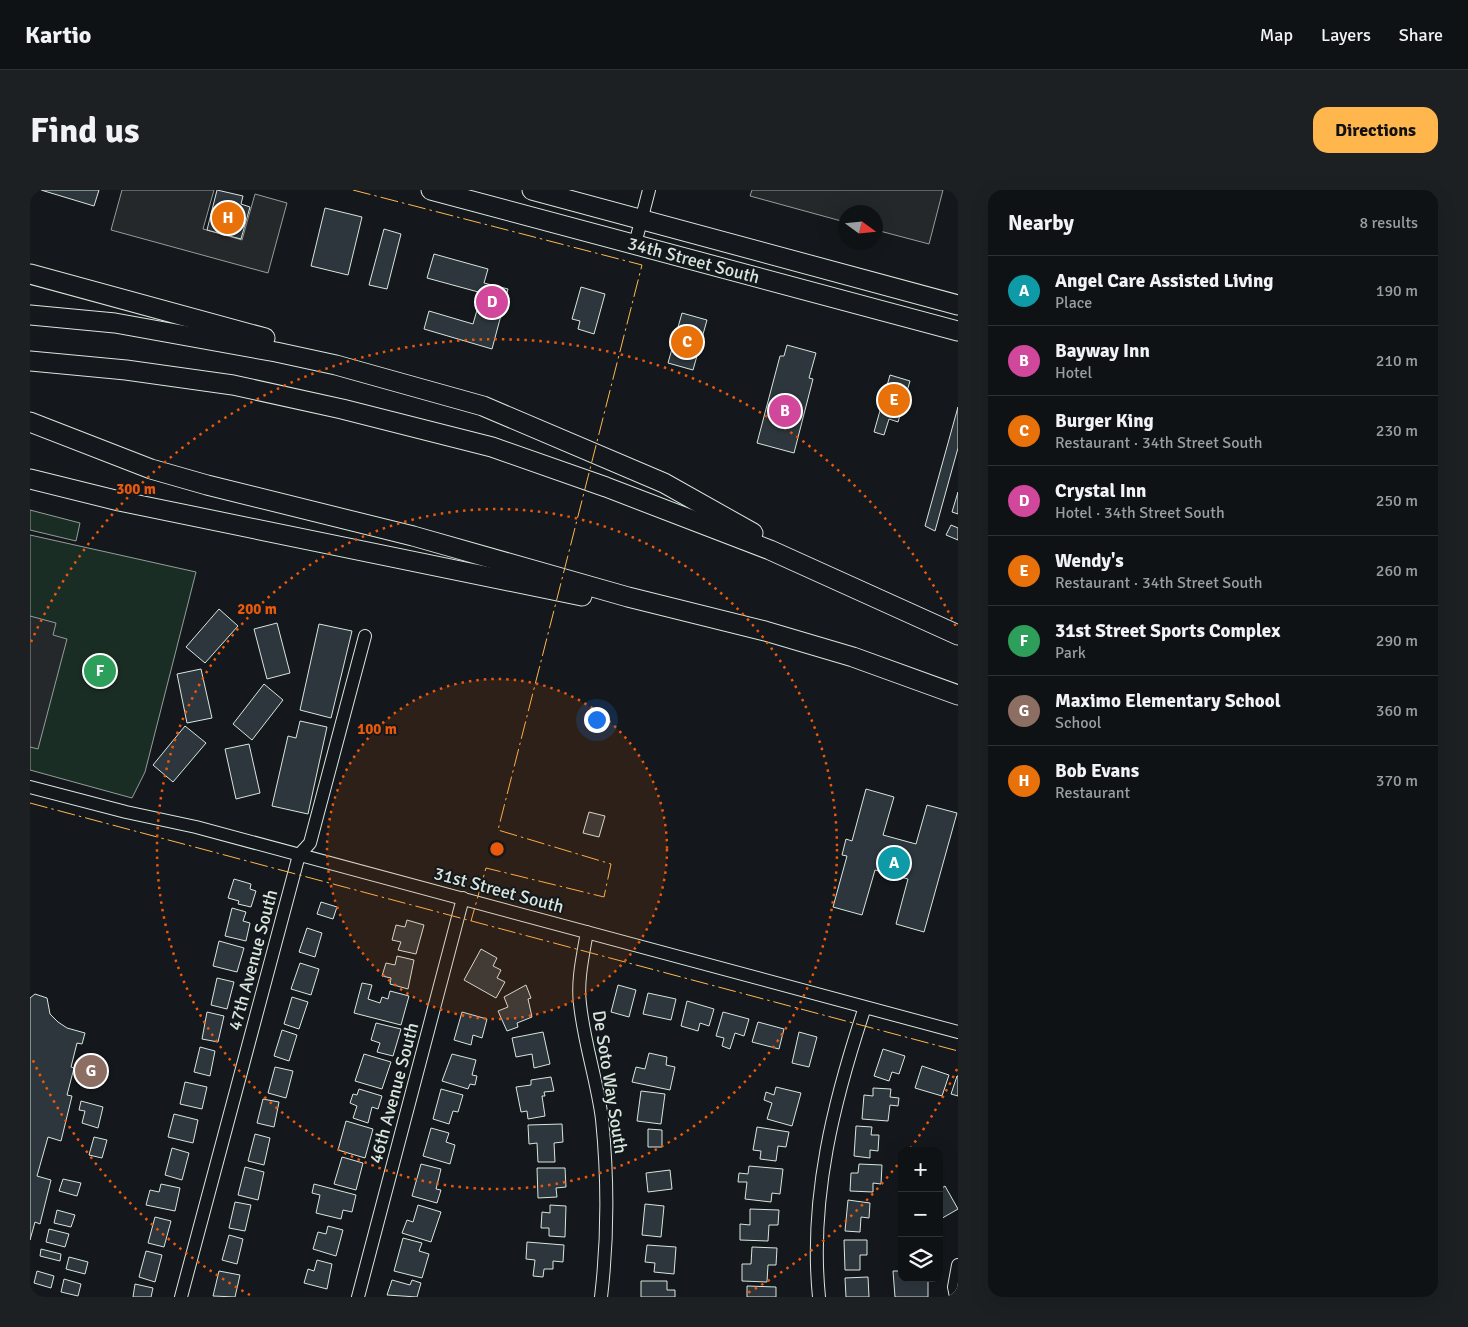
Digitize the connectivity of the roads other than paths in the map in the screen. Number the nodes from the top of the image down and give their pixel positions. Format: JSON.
{"nodes":[{"id":1,"x":431,"y":190,"type":"edge"},
{"id":2,"x":532,"y":190,"type":"edge"},
{"id":3,"x":649,"y":190,"type":"edge"},
{"id":4,"x":454,"y":192,"type":"edge"},
{"id":5,"x":642,"y":219,"type":"junction"},
{"id":6,"x":635,"y":244,"type":"junction"},
{"id":7,"x":30,"y":274,"type":"edge"},
{"id":8,"x":925,"y":296,"type":"junction"},
{"id":9,"x":958,"y":305,"type":"edge"},
{"id":10,"x":866,"y":306,"type":"junction"},
{"id":11,"x":958,"y":314,"type":"edge"},
{"id":12,"x":30,"y":315,"type":"edge"},
{"id":13,"x":921,"y":321,"type":"junction"},
{"id":14,"x":958,"y":331,"type":"edge"},
{"id":15,"x":30,"y":361,"type":"edge"},
{"id":16,"x":336,"y":364,"type":"junction"},
{"id":17,"x":30,"y":422,"type":"edge"},
{"id":18,"x":30,"y":479,"type":"edge"},
{"id":19,"x":839,"y":581,"type":"junction"},
{"id":20,"x":628,"y":597,"type":"junction"},
{"id":21,"x":958,"y":635,"type":"edge"},
{"id":22,"x":365,"y":636,"type":"dead end"},
{"id":23,"x":958,"y":695,"type":"edge"},
{"id":24,"x":30,"y":787,"type":"edge"},
{"id":25,"x":299,"y":855,"type":"junction"},
{"id":26,"x":463,"y":898,"type":"junction"},
{"id":27,"x":587,"y":932,"type":"junction"},
{"id":28,"x":865,"y":1007,"type":"junction"},
{"id":29,"x":958,"y":1032,"type":"edge"},
{"id":30,"x":958,"y":1265,"type":"edge"},
{"id":31,"x":181,"y":1297,"type":"edge"},
{"id":32,"x":358,"y":1297,"type":"edge"},
{"id":33,"x":602,"y":1297,"type":"edge"},
{"id":34,"x":819,"y":1297,"type":"edge"},
{"id":35,"x":956,"y":1297,"type":"edge"}],
"edges":[{"from":1,"to":4,"type":"highway","name":"34th Street South"},
{"from":2,"to":5,"type":"highway","name":"34th Street South"},
{"from":3,"to":5,"type":"street"},
{"from":4,"to":6,"type":"highway","name":"34th Street South"},
{"from":5,"to":6,"type":"street"},
{"from":5,"to":8,"type":"highway","name":"34th Street South"},
{"from":6,"to":10,"type":"highway","name":"34th Street South"},
{"from":7,"to":16,"type":"highway"},
{"from":8,"to":9,"type":"highway","name":"34th Street South"},
{"from":8,"to":10,"type":"highway"},
{"from":10,"to":13,"type":"highway","name":"34th Street South"},
{"from":11,"to":13,"type":"highway"},
{"from":12,"to":16,"type":"highway"},
{"from":13,"to":14,"type":"highway","name":"34th Street South"},
{"from":15,"to":19,"type":"highway"},
{"from":16,"to":19,"type":"highway"},
{"from":17,"to":20,"type":"highway"},
{"from":18,"to":20,"type":"highway"},
{"from":19,"to":21,"type":"highway"},
{"from":20,"to":23,"type":"highway"},
{"from":22,"to":25,"type":"street","name":"47th Avenue South"},
{"from":24,"to":25,"type":"street","name":"31st Street South"},
{"from":25,"to":26,"type":"street","name":"31st Street South"},
{"from":25,"to":31,"type":"street","name":"47th Avenue South"},
{"from":26,"to":27,"type":"street","name":"31st Street South"},
{"from":26,"to":32,"type":"street","name":"46th Avenue South"},
{"from":27,"to":28,"type":"street","name":"31st Street South"},
{"from":27,"to":33,"type":"street","name":"De Soto Way South"},
{"from":28,"to":29,"type":"street","name":"31st Street South"},
{"from":28,"to":34,"type":"street"},
{"from":30,"to":35,"type":"street"}]}
